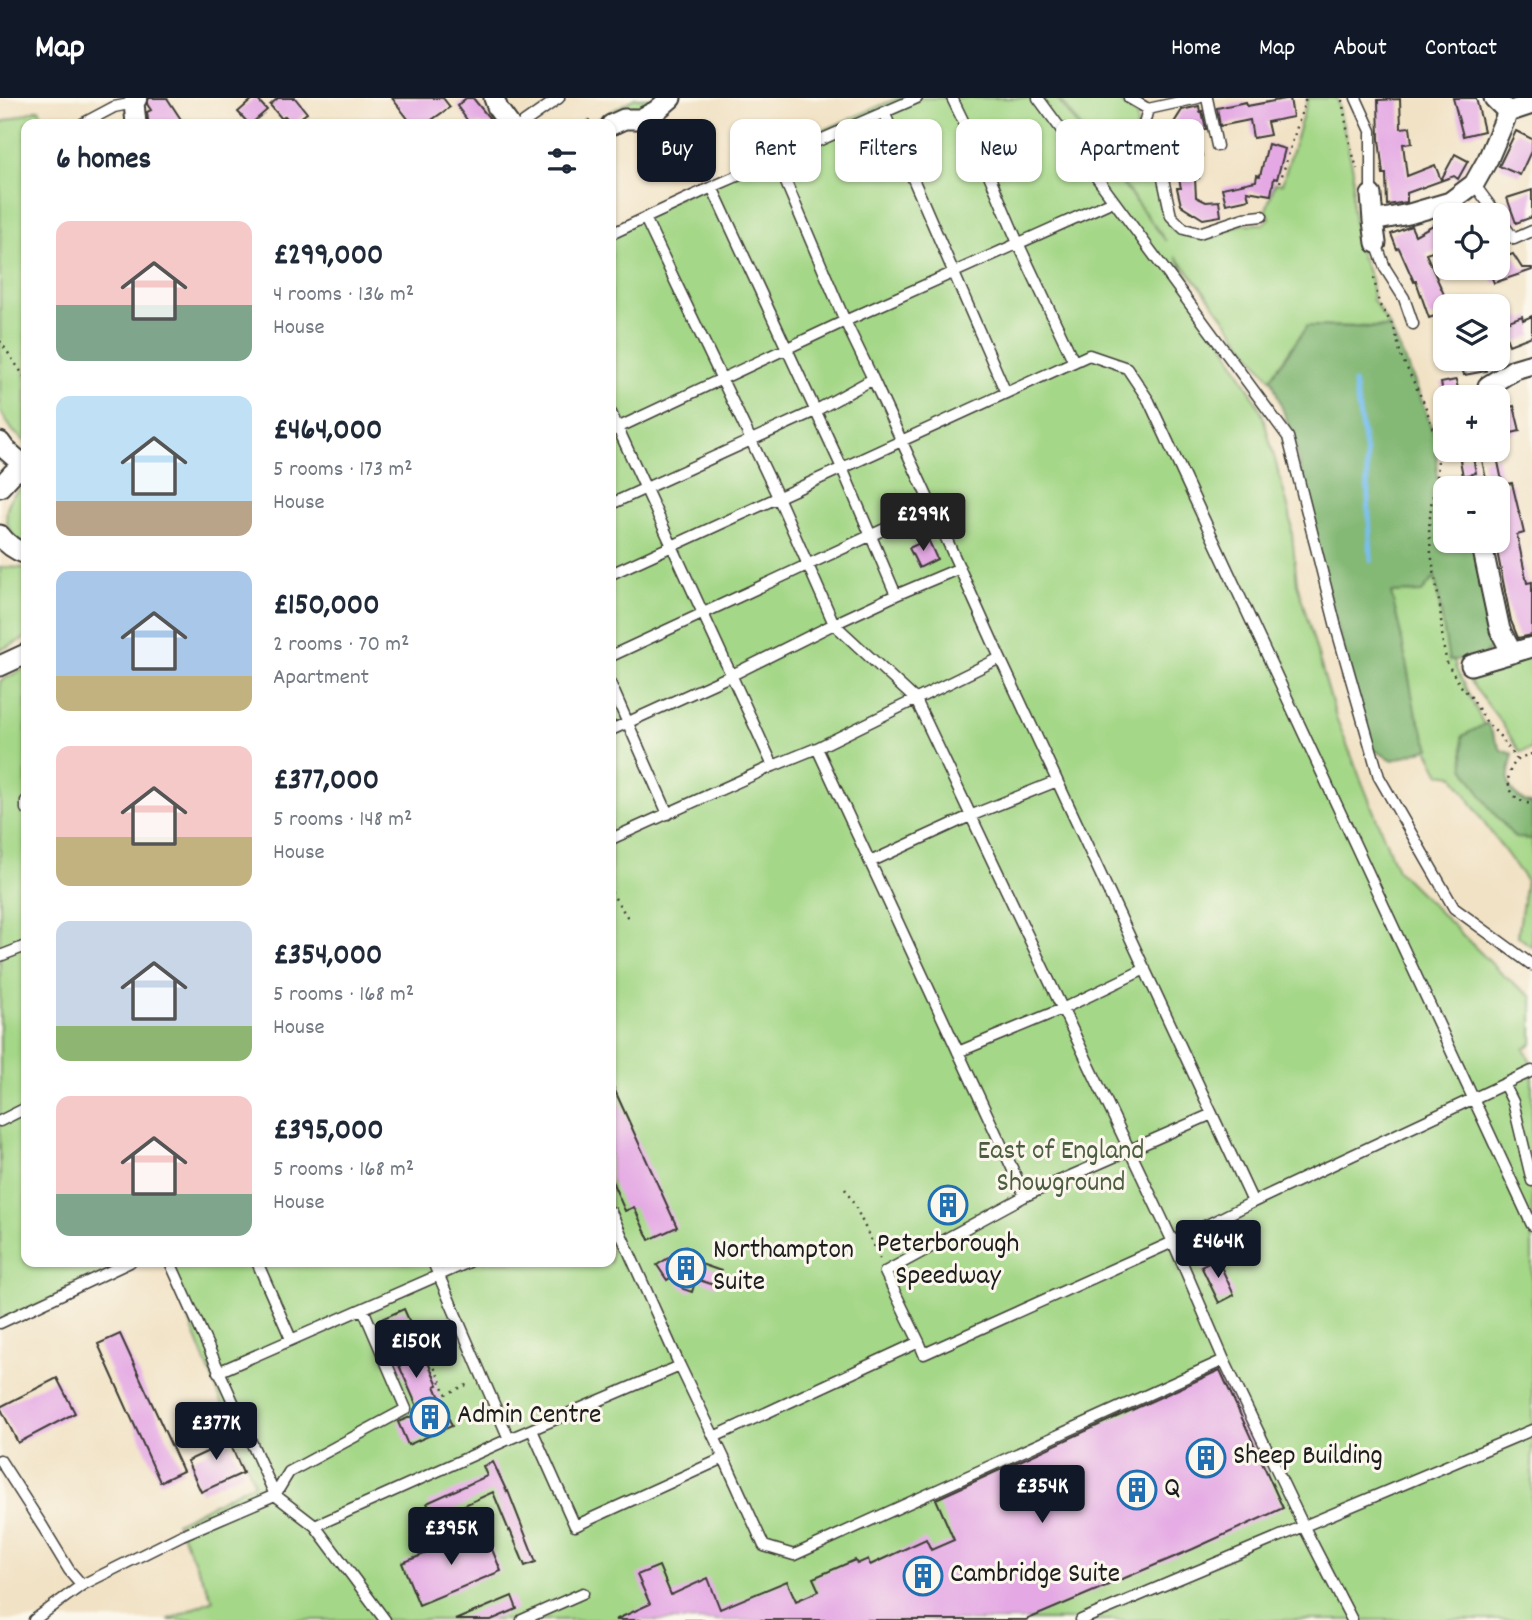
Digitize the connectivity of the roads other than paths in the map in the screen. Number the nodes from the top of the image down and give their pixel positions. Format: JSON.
{"nodes":[{"id":1,"x":494,"y":98,"type":"edge"},
{"id":2,"x":559,"y":98,"type":"edge"},
{"id":3,"x":671,"y":98,"type":"edge"},
{"id":4,"x":917,"y":98,"type":"edge"},
{"id":5,"x":952,"y":98,"type":"edge"},
{"id":6,"x":1038,"y":98,"type":"edge"},
{"id":7,"x":1129,"y":98,"type":"edge"},
{"id":8,"x":1198,"y":98,"type":"edge"},
{"id":9,"x":1207,"y":98,"type":"edge"},
{"id":10,"x":1356,"y":98,"type":"edge"},
{"id":11,"x":135,"y":100,"type":"edge"},
{"id":12,"x":1532,"y":104,"type":"edge"},
{"id":13,"x":1501,"y":105,"type":"edge"},
{"id":14,"x":1147,"y":109,"type":"junction"},
{"id":15,"x":884,"y":112,"type":"junction"},
{"id":16,"x":91,"y":119,"type":"edge"},
{"id":17,"x":136,"y":119,"type":"edge"},
{"id":18,"x":505,"y":119,"type":"edge"},
{"id":19,"x":529,"y":119,"type":"edge"},
{"id":20,"x":616,"y":123,"type":"edge"},
{"id":21,"x":821,"y":139,"type":"edge"},
{"id":22,"x":1217,"y":146,"type":"dead end"},
{"id":23,"x":730,"y":179,"type":"edge"},
{"id":24,"x":786,"y":182,"type":"edge"},
{"id":25,"x":1474,"y":184,"type":"junction"},
{"id":26,"x":712,"y":187,"type":"junction"},
{"id":27,"x":1371,"y":195,"type":"joint"},
{"id":28,"x":1113,"y":201,"type":"junction"},
{"id":29,"x":1488,"y":203,"type":"edge"},
{"id":30,"x":1262,"y":216,"type":"dead end"},
{"id":31,"x":645,"y":218,"type":"junction"},
{"id":32,"x":1373,"y":221,"type":"junction"},
{"id":33,"x":1532,"y":231,"type":"edge"},
{"id":34,"x":616,"y":232,"type":"edge"},
{"id":35,"x":1510,"y":234,"type":"edge"},
{"id":36,"x":1018,"y":243,"type":"junction"},
{"id":37,"x":1376,"y":243,"type":"joint"},
{"id":38,"x":953,"y":273,"type":"junction"},
{"id":39,"x":845,"y":321,"type":"junction"},
{"id":40,"x":1413,"y":324,"type":"dead end"},
{"id":41,"x":786,"y":349,"type":"junction"},
{"id":42,"x":1074,"y":362,"type":"junction"},
{"id":43,"x":1532,"y":365,"type":"edge"},
{"id":44,"x":723,"y":379,"type":"junction"},
{"id":45,"x":873,"y":379,"type":"junction"},
{"id":46,"x":1490,"y":385,"type":"edge"},
{"id":47,"x":1006,"y":393,"type":"junction"},
{"id":48,"x":815,"y":411,"type":"junction"},
{"id":49,"x":616,"y":429,"type":"edge"},
{"id":50,"x":616,"y":434,"type":"edge"},
{"id":51,"x":751,"y":440,"type":"junction"},
{"id":52,"x":902,"y":440,"type":"junction"},
{"id":53,"x":0,"y":442,"type":"edge"},
{"id":54,"x":21,"y":463,"type":"edge"},
{"id":55,"x":842,"y":468,"type":"junction"},
{"id":56,"x":21,"y":469,"type":"edge"},
{"id":57,"x":0,"y":487,"type":"edge"},
{"id":58,"x":646,"y":488,"type":"junction"},
{"id":59,"x":778,"y":497,"type":"junction"},
{"id":60,"x":616,"y":502,"type":"edge"},
{"id":61,"x":932,"y":507,"type":"junction"},
{"id":62,"x":0,"y":535,"type":"edge"},
{"id":63,"x":871,"y":535,"type":"junction"},
{"id":64,"x":673,"y":546,"type":"junction"},
{"id":65,"x":14,"y":553,"type":"edge"},
{"id":66,"x":1484,"y":553,"type":"edge"},
{"id":67,"x":808,"y":564,"type":"junction"},
{"id":68,"x":960,"y":568,"type":"junction"},
{"id":69,"x":616,"y":572,"type":"edge"},
{"id":70,"x":896,"y":595,"type":"junction"},
{"id":71,"x":704,"y":614,"type":"junction"},
{"id":72,"x":834,"y":624,"type":"junction"},
{"id":73,"x":1532,"y":647,"type":"edge"},
{"id":74,"x":1512,"y":653,"type":"junction"},
{"id":75,"x":616,"y":654,"type":"edge"},
{"id":76,"x":21,"y":656,"type":"edge"},
{"id":77,"x":1000,"y":658,"type":"junction"},
{"id":78,"x":1471,"y":665,"type":"dead end"},
{"id":79,"x":0,"y":666,"type":"edge"},
{"id":80,"x":732,"y":675,"type":"junction"},
{"id":81,"x":616,"y":696,"type":"edge"},
{"id":82,"x":916,"y":700,"type":"junction"},
{"id":83,"x":628,"y":723,"type":"junction"},
{"id":84,"x":616,"y":728,"type":"edge"},
{"id":85,"x":817,"y":748,"type":"junction"},
{"id":86,"x":773,"y":766,"type":"junction"},
{"id":87,"x":1057,"y":781,"type":"junction"},
{"id":88,"x":668,"y":814,"type":"junction"},
{"id":89,"x":970,"y":816,"type":"junction"},
{"id":90,"x":616,"y":837,"type":"edge"},
{"id":91,"x":870,"y":862,"type":"junction"},
{"id":92,"x":21,"y":948,"type":"edge"},
{"id":93,"x":0,"y":956,"type":"edge"},
{"id":94,"x":1532,"y":965,"type":"edge"},
{"id":95,"x":1145,"y":969,"type":"junction"},
{"id":96,"x":1062,"y":1009,"type":"junction"},
{"id":97,"x":958,"y":1052,"type":"junction"},
{"id":98,"x":1532,"y":1071,"type":"edge"},
{"id":99,"x":1504,"y":1084,"type":"junction"},
{"id":100,"x":1472,"y":1100,"type":"junction"},
{"id":101,"x":21,"y":1110,"type":"edge"},
{"id":102,"x":1212,"y":1114,"type":"junction"},
{"id":103,"x":0,"y":1121,"type":"edge"},
{"id":104,"x":1129,"y":1151,"type":"junction"},
{"id":105,"x":1532,"y":1181,"type":"edge"},
{"id":106,"x":1025,"y":1196,"type":"junction"},
{"id":107,"x":1253,"y":1202,"type":"junction"},
{"id":108,"x":616,"y":1223,"type":"edge"},
{"id":109,"x":1532,"y":1225,"type":"edge"},
{"id":110,"x":1173,"y":1242,"type":"junction"},
{"id":111,"x":119,"y":1267,"type":"edge"},
{"id":112,"x":172,"y":1267,"type":"edge"},
{"id":113,"x":259,"y":1267,"type":"edge"},
{"id":114,"x":435,"y":1267,"type":"edge"},
{"id":115,"x":457,"y":1267,"type":"edge"},
{"id":116,"x":438,"y":1275,"type":"junction"},
{"id":117,"x":363,"y":1309,"type":"junction"},
{"id":118,"x":0,"y":1323,"type":"edge"},
{"id":119,"x":291,"y":1339,"type":"junction"},
{"id":120,"x":919,"y":1342,"type":"junction"},
{"id":121,"x":1224,"y":1360,"type":"junction"},
{"id":122,"x":680,"y":1366,"type":"junction"},
{"id":123,"x":218,"y":1372,"type":"junction"},
{"id":124,"x":531,"y":1430,"type":"junction"},
{"id":125,"x":1532,"y":1430,"type":"edge"},
{"id":126,"x":714,"y":1437,"type":"junction"},
{"id":127,"x":509,"y":1439,"type":"junction"},
{"id":128,"x":724,"y":1458,"type":"junction"},
{"id":129,"x":0,"y":1460,"type":"edge"},
{"id":130,"x":275,"y":1495,"type":"junction"},
{"id":131,"x":315,"y":1526,"type":"junction"},
{"id":132,"x":1304,"y":1527,"type":"junction"},
{"id":133,"x":82,"y":1585,"type":"junction"},
{"id":134,"x":583,"y":1593,"type":"dead end"},
{"id":135,"x":34,"y":1620,"type":"edge"},
{"id":136,"x":385,"y":1620,"type":"edge"},
{"id":137,"x":523,"y":1620,"type":"edge"},
{"id":138,"x":1081,"y":1620,"type":"edge"},
{"id":139,"x":1352,"y":1620,"type":"edge"}],
"edges":[{"from":1,"to":18,"type":"street"},
{"from":2,"to":19,"type":"lane"},
{"from":3,"to":20,"type":"street"},
{"from":4,"to":15,"type":"lane"},
{"from":5,"to":36,"type":"lane"},
{"from":6,"to":28,"type":"lane"},
{"from":7,"to":14,"type":"lane"},
{"from":8,"to":14,"type":"lane"},
{"from":9,"to":22,"type":"lane"},
{"from":10,"to":27,"type":"lane"},
{"from":11,"to":16,"type":"lane"},
{"from":11,"to":17,"type":"street"},
{"from":12,"to":13,"type":"street"},
{"from":13,"to":25,"type":"street"},
{"from":14,"to":30,"type":"lane"},
{"from":15,"to":21,"type":"lane"},
{"from":15,"to":38,"type":"lane"},
{"from":23,"to":26,"type":"lane"},
{"from":24,"to":39,"type":"lane"},
{"from":25,"to":29,"type":"lane"},
{"from":25,"to":32,"type":"street"},
{"from":26,"to":31,"type":"lane"},
{"from":26,"to":41,"type":"lane"},
{"from":27,"to":32,"type":"street"},
{"from":28,"to":36,"type":"lane"},
{"from":28,"to":94,"type":"lane"},
{"from":31,"to":34,"type":"lane"},
{"from":31,"to":44,"type":"lane"},
{"from":32,"to":37,"type":"street"},
{"from":33,"to":35,"type":"lane"},
{"from":36,"to":38,"type":"lane"},
{"from":36,"to":42,"type":"lane"},
{"from":37,"to":40,"type":"lane"},
{"from":38,"to":39,"type":"lane"},
{"from":38,"to":47,"type":"lane"},
{"from":39,"to":41,"type":"lane"},
{"from":39,"to":45,"type":"lane"},
{"from":41,"to":44,"type":"lane"},
{"from":41,"to":48,"type":"lane"},
{"from":42,"to":47,"type":"lane"},
{"from":42,"to":100,"type":"lane"},
{"from":43,"to":46,"type":"street"},
{"from":44,"to":49,"type":"lane"},
{"from":44,"to":51,"type":"lane"},
{"from":45,"to":48,"type":"lane"},
{"from":45,"to":52,"type":"lane"},
{"from":47,"to":52,"type":"lane"},
{"from":48,"to":51,"type":"lane"},
{"from":48,"to":55,"type":"lane"},
{"from":50,"to":58,"type":"lane"},
{"from":51,"to":58,"type":"lane"},
{"from":51,"to":59,"type":"lane"},
{"from":52,"to":55,"type":"lane"},
{"from":52,"to":61,"type":"lane"},
{"from":53,"to":54,"type":"street"},
{"from":55,"to":59,"type":"lane"},
{"from":55,"to":63,"type":"lane"},
{"from":56,"to":57,"type":"street"},
{"from":58,"to":60,"type":"lane"},
{"from":58,"to":64,"type":"lane"},
{"from":59,"to":64,"type":"lane"},
{"from":59,"to":67,"type":"lane"},
{"from":61,"to":63,"type":"lane"},
{"from":61,"to":68,"type":"lane"},
{"from":62,"to":65,"type":"street"},
{"from":63,"to":67,"type":"lane"},
{"from":63,"to":70,"type":"lane"},
{"from":64,"to":69,"type":"lane"},
{"from":64,"to":71,"type":"lane"},
{"from":66,"to":74,"type":"street"},
{"from":67,"to":71,"type":"lane"},
{"from":67,"to":72,"type":"lane"},
{"from":68,"to":70,"type":"lane"},
{"from":68,"to":77,"type":"lane"},
{"from":70,"to":72,"type":"lane"},
{"from":71,"to":75,"type":"lane"},
{"from":71,"to":80,"type":"lane"},
{"from":72,"to":80,"type":"lane"},
{"from":72,"to":82,"type":"lane"},
{"from":73,"to":74,"type":"street"},
{"from":74,"to":78,"type":"street"},
{"from":76,"to":79,"type":"street"},
{"from":77,"to":82,"type":"lane"},
{"from":77,"to":87,"type":"lane"},
{"from":80,"to":83,"type":"lane"},
{"from":80,"to":86,"type":"lane"},
{"from":81,"to":83,"type":"lane"},
{"from":82,"to":85,"type":"lane"},
{"from":82,"to":89,"type":"lane"},
{"from":83,"to":84,"type":"lane"},
{"from":83,"to":88,"type":"lane"},
{"from":85,"to":86,"type":"lane"},
{"from":85,"to":91,"type":"lane"},
{"from":86,"to":88,"type":"lane"},
{"from":87,"to":89,"type":"lane"},
{"from":87,"to":95,"type":"lane"},
{"from":88,"to":90,"type":"lane"},
{"from":89,"to":91,"type":"lane"},
{"from":89,"to":96,"type":"lane"},
{"from":91,"to":97,"type":"lane"},
{"from":92,"to":93,"type":"lane"},
{"from":95,"to":96,"type":"lane"},
{"from":95,"to":102,"type":"lane"},
{"from":96,"to":97,"type":"lane"},
{"from":96,"to":104,"type":"lane"},
{"from":97,"to":106,"type":"lane"},
{"from":98,"to":99,"type":"lane"},
{"from":99,"to":100,"type":"lane"},
{"from":99,"to":105,"type":"lane"},
{"from":100,"to":107,"type":"lane"},
{"from":100,"to":109,"type":"lane"},
{"from":101,"to":103,"type":"lane"},
{"from":102,"to":104,"type":"lane"},
{"from":102,"to":107,"type":"lane"},
{"from":104,"to":106,"type":"lane"},
{"from":104,"to":110,"type":"lane"},
{"from":106,"to":120,"type":"lane"},
{"from":107,"to":110,"type":"lane"},
{"from":108,"to":122,"type":"lane"},
{"from":110,"to":120,"type":"lane"},
{"from":110,"to":121,"type":"lane"},
{"from":111,"to":118,"type":"lane"},
{"from":112,"to":123,"type":"lane"},
{"from":113,"to":119,"type":"lane"},
{"from":114,"to":116,"type":"lane"},
{"from":115,"to":116,"type":"lane"},
{"from":116,"to":117,"type":"lane"},
{"from":116,"to":127,"type":"lane"},
{"from":117,"to":119,"type":"lane"},
{"from":117,"to":130,"type":"lane"},
{"from":119,"to":123,"type":"lane"},
{"from":120,"to":126,"type":"lane"},
{"from":121,"to":128,"type":"lane"},
{"from":121,"to":132,"type":"lane"},
{"from":122,"to":124,"type":"lane"},
{"from":122,"to":126,"type":"lane"},
{"from":123,"to":130,"type":"lane"},
{"from":124,"to":127,"type":"lane"},
{"from":124,"to":128,"type":"lane"},
{"from":125,"to":132,"type":"lane"},
{"from":126,"to":128,"type":"lane"},
{"from":127,"to":131,"type":"lane"},
{"from":129,"to":133,"type":"lane"},
{"from":130,"to":131,"type":"lane"},
{"from":130,"to":133,"type":"lane"},
{"from":131,"to":136,"type":"lane"},
{"from":132,"to":138,"type":"lane"},
{"from":132,"to":139,"type":"lane"},
{"from":133,"to":135,"type":"lane"},
{"from":134,"to":137,"type":"lane"}]}
